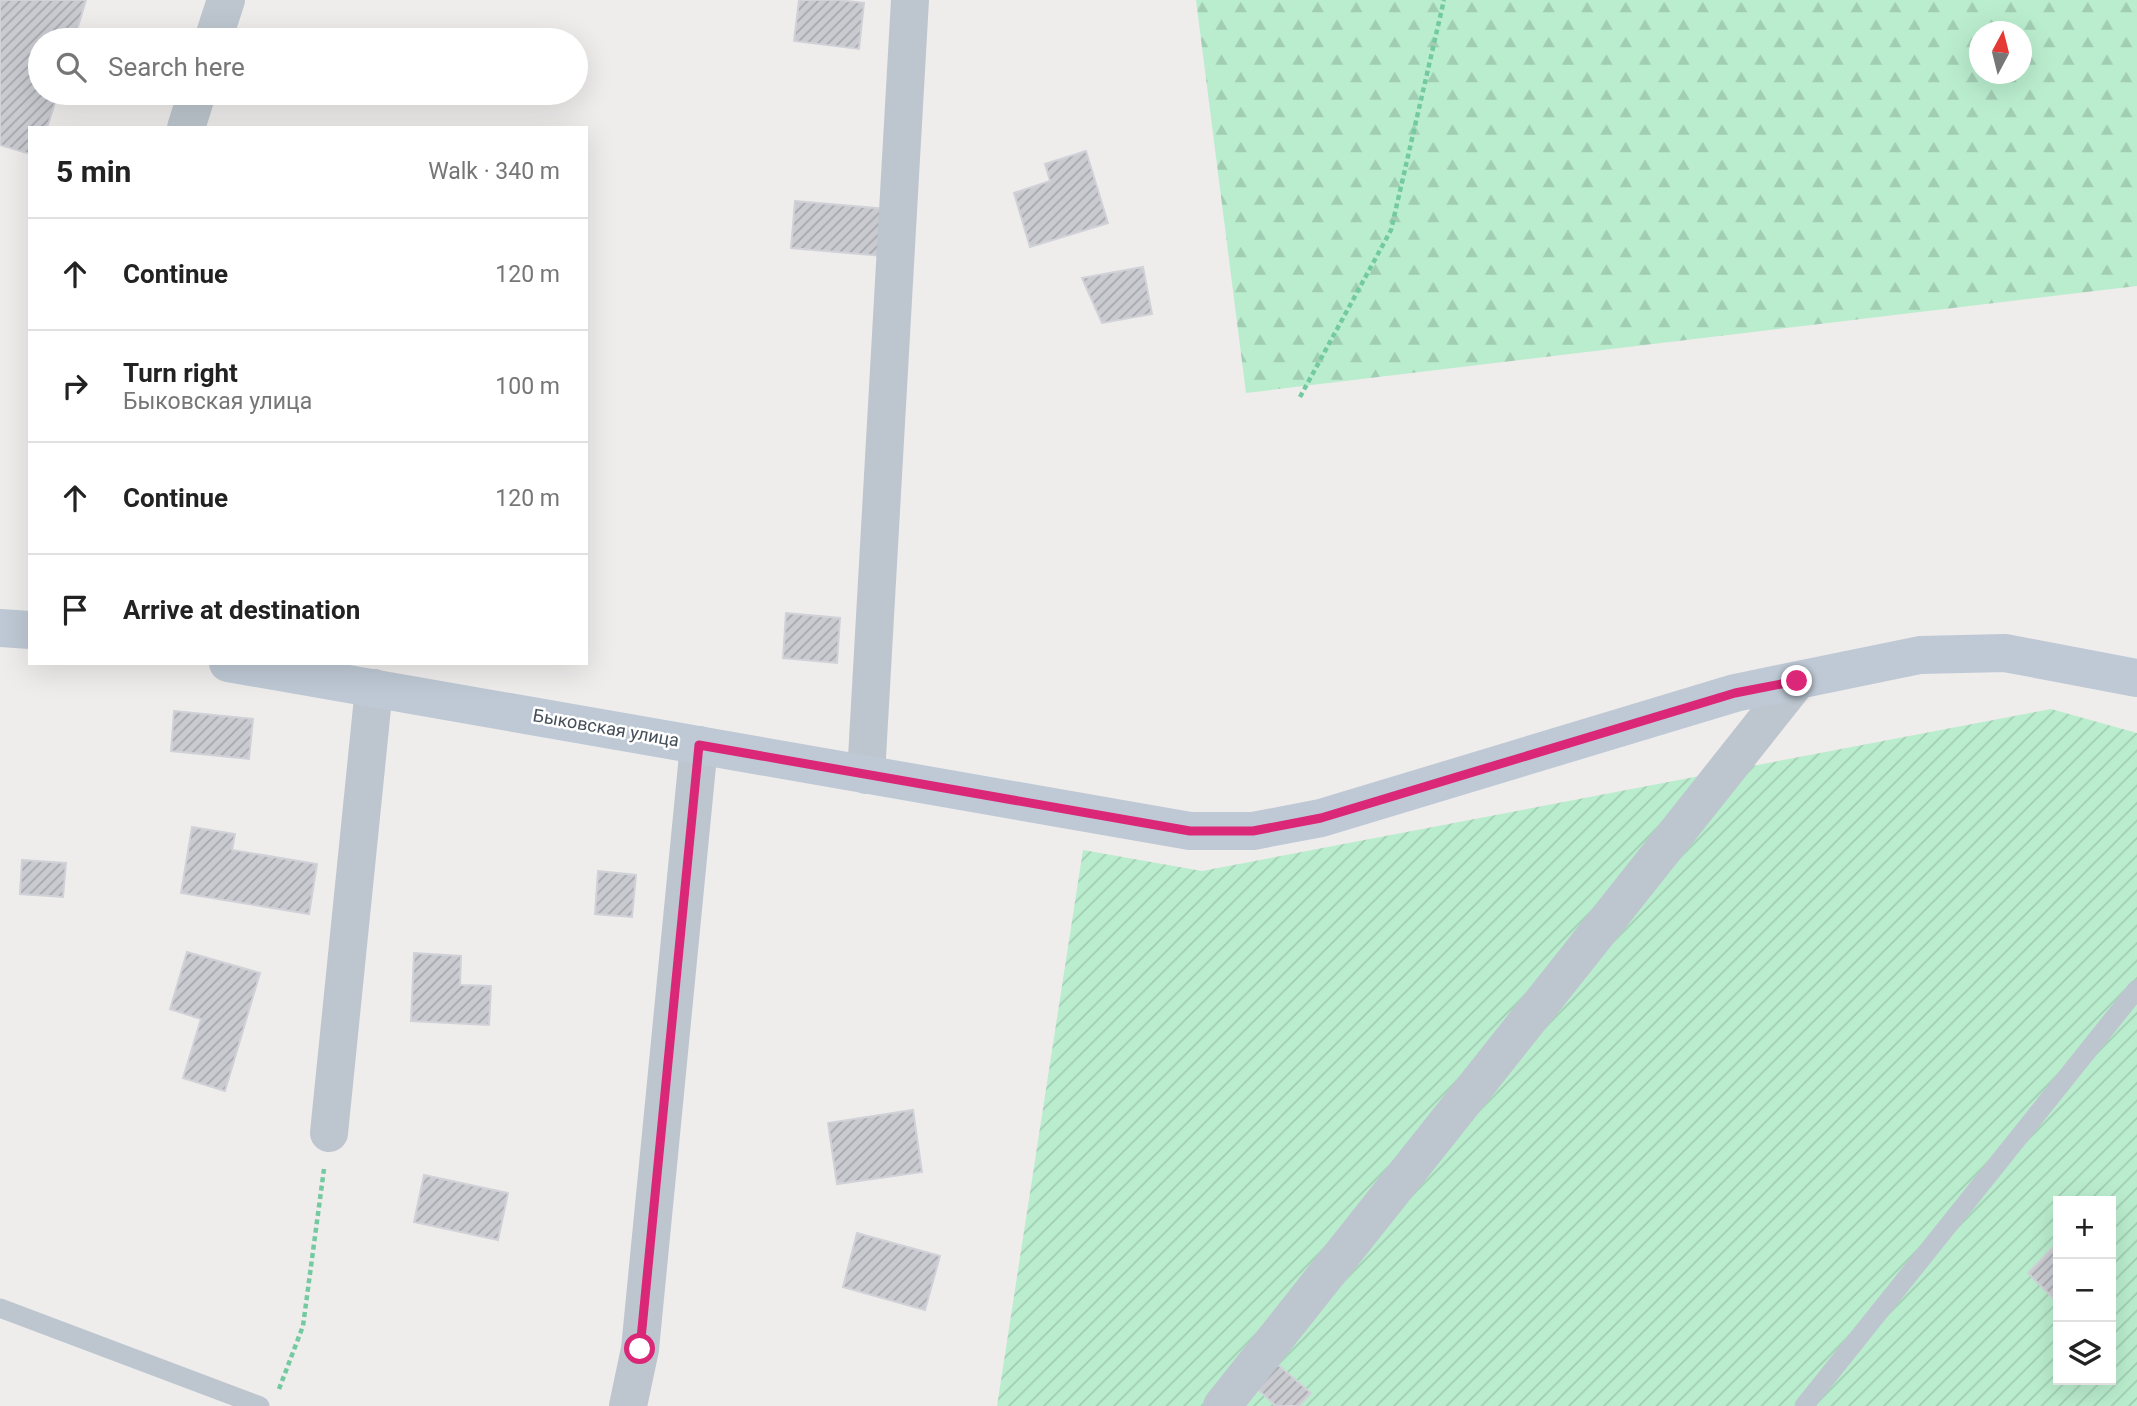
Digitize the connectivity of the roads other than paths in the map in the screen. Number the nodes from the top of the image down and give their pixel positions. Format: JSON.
{"nodes":[{"id":1,"x":226,"y":0,"type":"edge"},
{"id":2,"x":911,"y":0,"type":"edge"},
{"id":3,"x":217,"y":28,"type":"edge"},
{"id":4,"x":193,"y":105,"type":"edge"},
{"id":5,"x":187,"y":126,"type":"edge"},
{"id":6,"x":240,"y":665,"type":"edge"},
{"id":7,"x":2137,"y":678,"type":"edge"},
{"id":8,"x":1797,"y":681,"type":"junction"},
{"id":9,"x":374,"y":688,"type":"junction"},
{"id":10,"x":699,"y":745,"type":"junction"},
{"id":11,"x":866,"y":775,"type":"junction"},
{"id":12,"x":2137,"y":989,"type":"edge"},
{"id":13,"x":329,"y":1133,"type":"road end"},
{"id":14,"x":0,"y":1308,"type":"edge"},
{"id":15,"x":260,"y":1406,"type":"edge"},
{"id":16,"x":628,"y":1406,"type":"edge"},
{"id":17,"x":1222,"y":1406,"type":"edge"},
{"id":18,"x":1804,"y":1406,"type":"edge"}],
"edges":[{"from":1,"to":3,"type":"street"},
{"from":2,"to":11,"type":"street"},
{"from":4,"to":5,"type":"street"},
{"from":6,"to":9,"type":"street","name":"Быковская улица"},
{"from":7,"to":8,"type":"street","name":"Быковская улица"},
{"from":8,"to":11,"type":"street","name":"Быковская улица"},
{"from":8,"to":17,"type":"street"},
{"from":9,"to":10,"type":"street","name":"Быковская улица"},
{"from":9,"to":13,"type":"street"},
{"from":10,"to":11,"type":"street","name":"Быковская улица"},
{"from":10,"to":16,"type":"street"},
{"from":12,"to":18,"type":"lane"},
{"from":14,"to":15,"type":"lane"}]}
